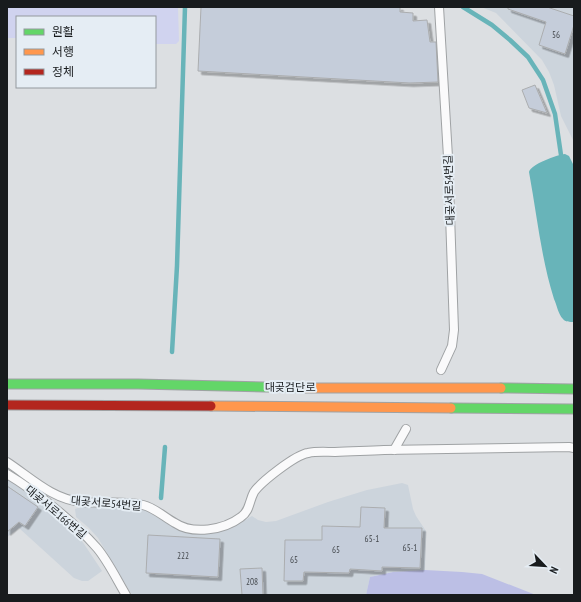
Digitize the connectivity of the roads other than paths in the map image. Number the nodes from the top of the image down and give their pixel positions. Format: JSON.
{"nodes":[{"id":1,"x":439,"y":7,"type":"edge"},
{"id":2,"x":441,"y":370,"type":"dead end"},
{"id":3,"x":7,"y":384,"type":"edge"},
{"id":4,"x":574,"y":389,"type":"edge"},
{"id":5,"x":7,"y":405,"type":"edge"},
{"id":6,"x":574,"y":409,"type":"edge"},
{"id":7,"x":406,"y":429,"type":"dead end"},
{"id":8,"x":574,"y":448,"type":"edge"},
{"id":9,"x":394,"y":450,"type":"junction"},
{"id":10,"x":7,"y":462,"type":"edge"},
{"id":11,"x":7,"y":474,"type":"edge"},
{"id":12,"x":126,"y":595,"type":"edge"}],
"edges":[{"from":1,"to":2,"type":"lane","name":"대곶서로54번길"},
{"from":3,"to":4,"type":"main road","name":"대곶검단로"},
{"from":5,"to":6,"type":"main road","name":"대곶검단로"},
{"from":7,"to":9,"type":"lane"},
{"from":8,"to":9,"type":"lane","name":"대곶서로54번길"},
{"from":9,"to":10,"type":"lane","name":"대곶서로54번길"},
{"from":11,"to":12,"type":"lane","name":"대곶서로166번길"}]}
